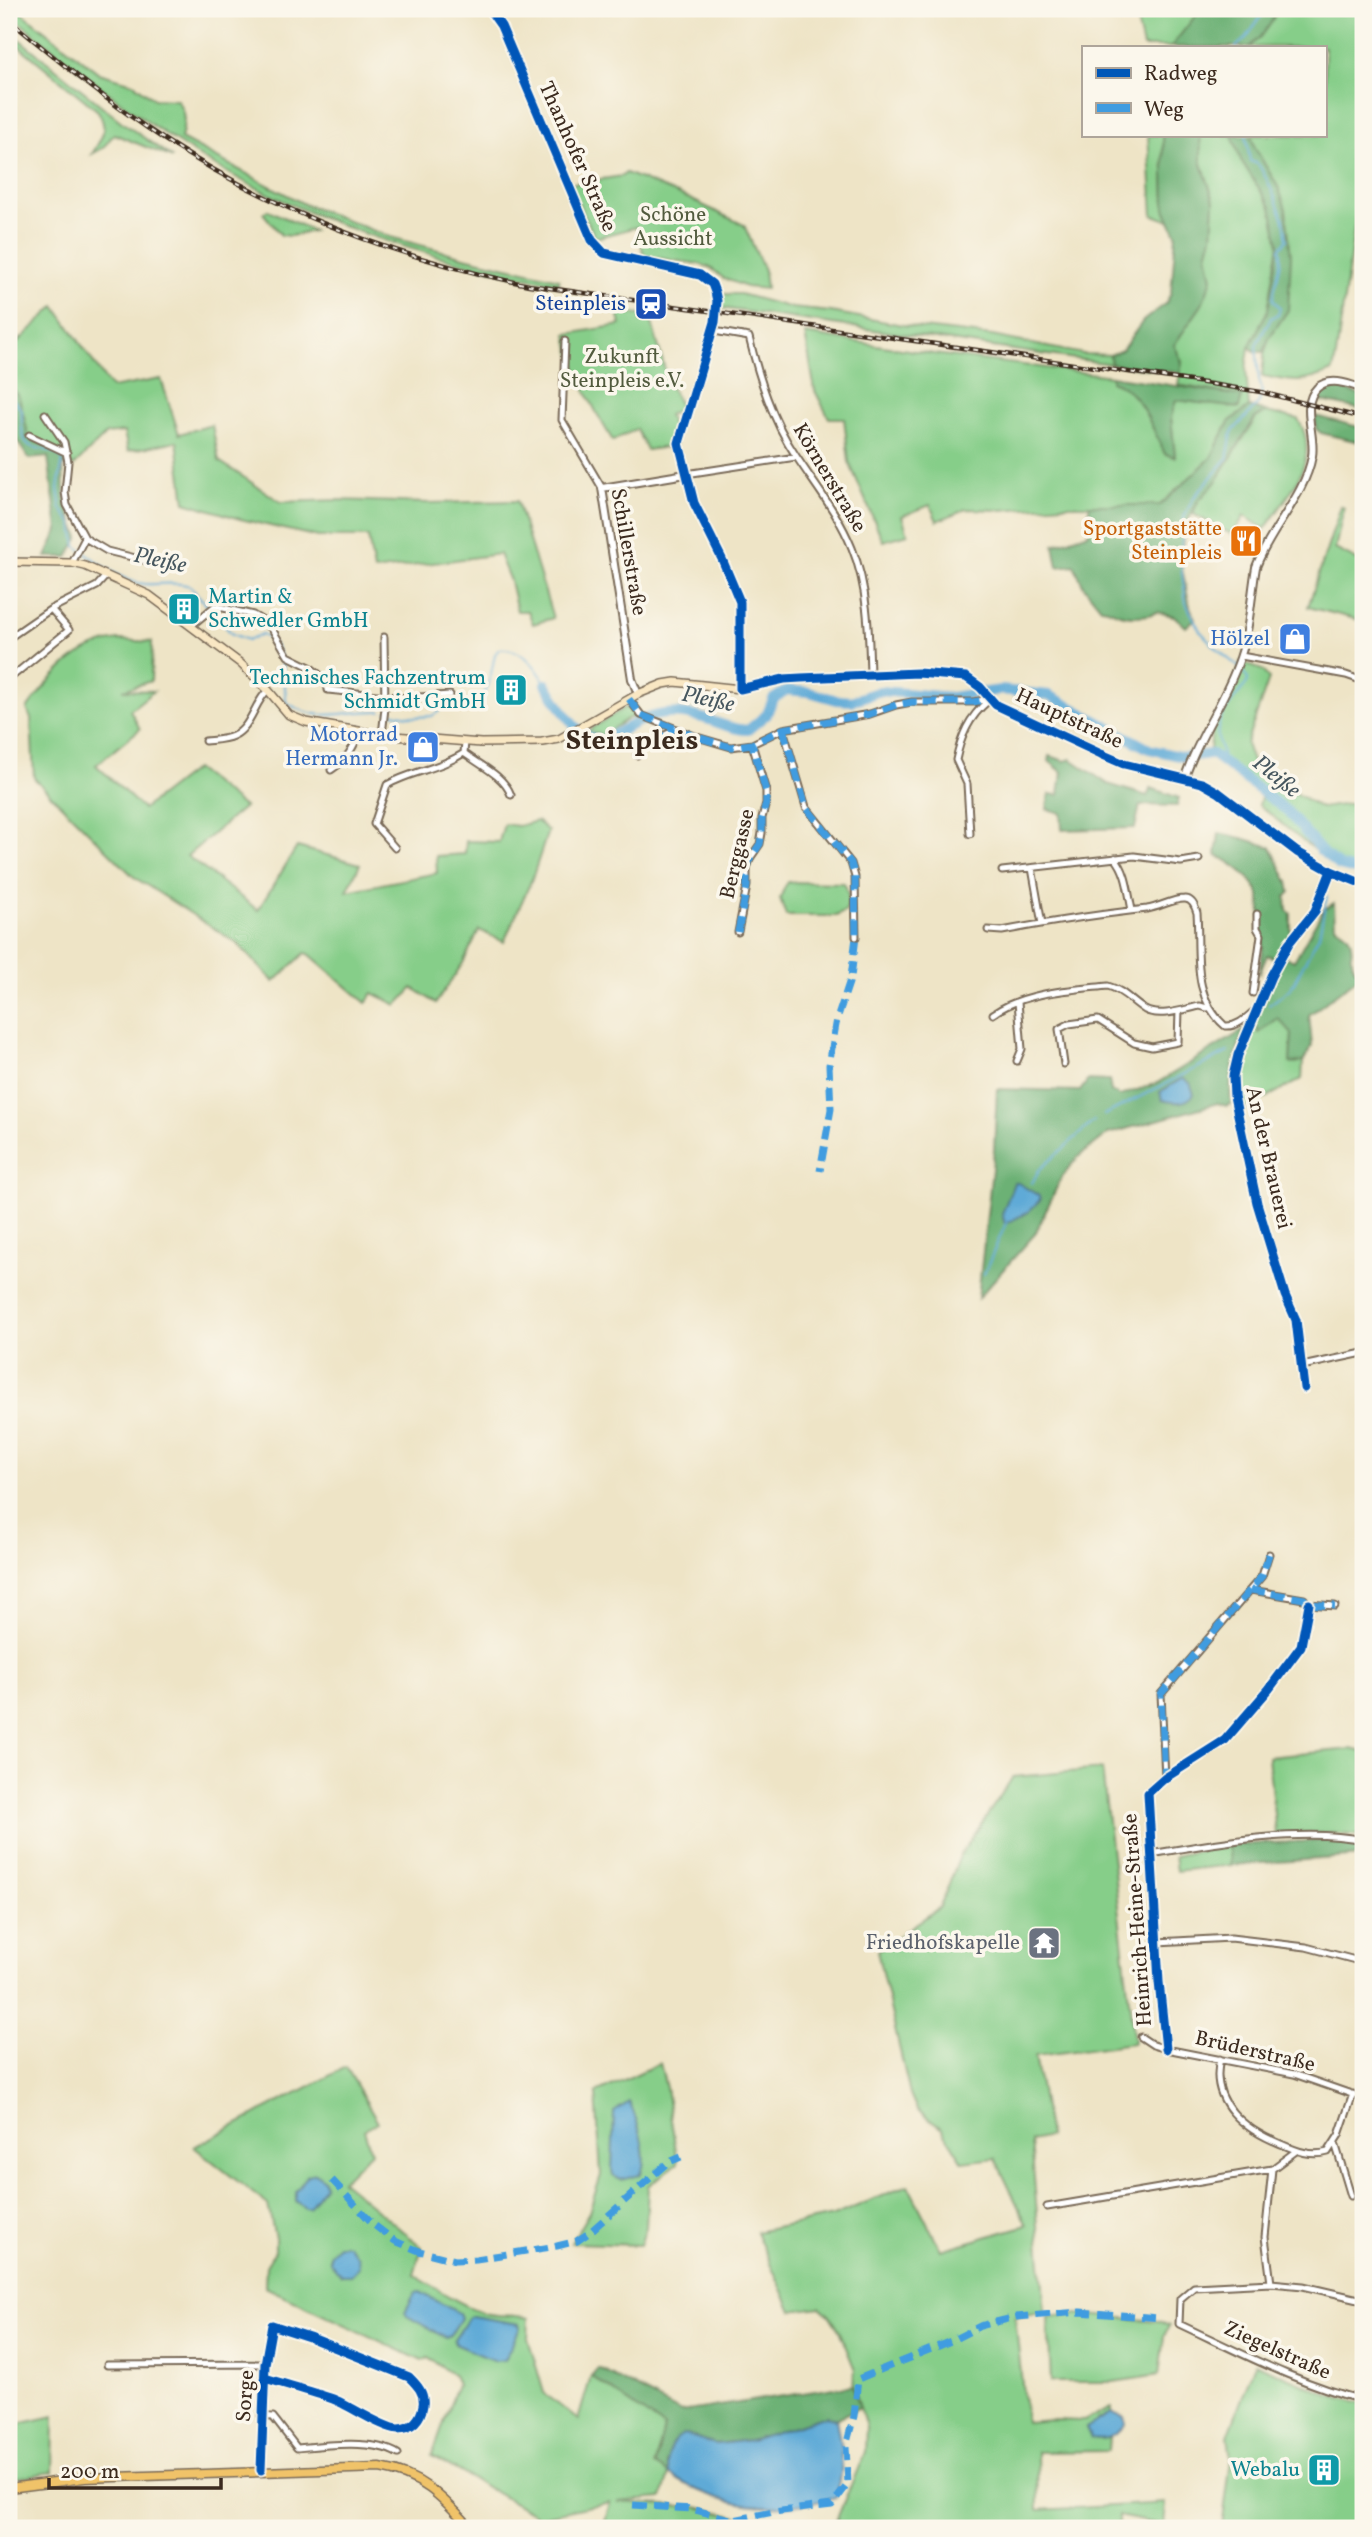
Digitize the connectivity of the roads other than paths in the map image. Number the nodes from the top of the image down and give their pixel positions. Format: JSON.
{"nodes":[{"id":1,"x":489,"y":9,"type":"edge"},
{"id":2,"x":713,"y":331,"type":"junction"},
{"id":3,"x":565,"y":341,"type":"dead end"},
{"id":4,"x":1363,"y":389,"type":"edge"},
{"id":5,"x":45,"y":414,"type":"dead end"},
{"id":6,"x":29,"y":435,"type":"dead end"},
{"id":7,"x":67,"y":453,"type":"junction"},
{"id":8,"x":796,"y":457,"type":"junction"},
{"id":9,"x":686,"y":474,"type":"junction"},
{"id":10,"x":602,"y":488,"type":"junction"},
{"id":11,"x":85,"y":538,"type":"junction"},
{"id":12,"x":73,"y":559,"type":"junction"},
{"id":13,"x":9,"y":562,"type":"edge"},
{"id":14,"x":168,"y":566,"type":"dead end"},
{"id":15,"x":105,"y":577,"type":"junction"},
{"id":16,"x":51,"y":609,"type":"junction"},
{"id":17,"x":191,"y":626,"type":"junction"},
{"id":18,"x":384,"y":637,"type":"dead end"},
{"id":19,"x":9,"y":638,"type":"edge"},
{"id":20,"x":1240,"y":658,"type":"junction"},
{"id":21,"x":870,"y":675,"type":"junction"},
{"id":22,"x":9,"y":678,"type":"edge"},
{"id":23,"x":1363,"y":681,"type":"edge"},
{"id":24,"x":740,"y":689,"type":"junction"},
{"id":25,"x":268,"y":691,"type":"junction"},
{"id":26,"x":638,"y":694,"type":"junction"},
{"id":27,"x":450,"y":695,"type":"dead end"},
{"id":28,"x":385,"y":697,"type":"junction"},
{"id":29,"x":989,"y":698,"type":"junction"},
{"id":30,"x":629,"y":699,"type":"junction"},
{"id":31,"x":673,"y":728,"type":"junction"},
{"id":32,"x":783,"y":729,"type":"junction"},
{"id":33,"x":359,"y":731,"type":"junction"},
{"id":34,"x":382,"y":735,"type":"junction"},
{"id":35,"x":205,"y":741,"type":"dead end"},
{"id":36,"x":465,"y":742,"type":"junction"},
{"id":37,"x":752,"y":744,"type":"junction"},
{"id":38,"x":464,"y":754,"type":"junction"},
{"id":39,"x":638,"y":755,"type":"dead end"},
{"id":40,"x":331,"y":770,"type":"dead end"},
{"id":41,"x":1185,"y":777,"type":"junction"},
{"id":42,"x":511,"y":795,"type":"dead end"},
{"id":43,"x":970,"y":834,"type":"dead end"},
{"id":44,"x":395,"y":848,"type":"dead end"},
{"id":45,"x":1115,"y":859,"type":"junction"},
{"id":46,"x":1199,"y":859,"type":"dead end"},
{"id":47,"x":1032,"y":869,"type":"junction"},
{"id":48,"x":1002,"y":871,"type":"dead end"},
{"id":49,"x":1331,"y":871,"type":"junction"},
{"id":50,"x":1363,"y":884,"type":"edge"},
{"id":51,"x":1132,"y":910,"type":"junction"},
{"id":52,"x":1257,"y":914,"type":"dead end"},
{"id":53,"x":1042,"y":923,"type":"junction"},
{"id":54,"x":988,"y":930,"type":"dead end"},
{"id":55,"x":738,"y":932,"type":"dead end"},
{"id":56,"x":856,"y":937,"type":"dead end"},
{"id":57,"x":1264,"y":993,"type":"junction"},
{"id":58,"x":1018,"y":1002,"type":"junction"},
{"id":59,"x":1207,"y":1007,"type":"junction"},
{"id":60,"x":1258,"y":1007,"type":"junction"},
{"id":61,"x":1179,"y":1011,"type":"junction"},
{"id":62,"x":993,"y":1014,"type":"dead end"},
{"id":63,"x":1017,"y":1061,"type":"dead end"},
{"id":64,"x":1064,"y":1064,"type":"dead end"},
{"id":65,"x":1363,"y":1353,"type":"edge"},
{"id":66,"x":1302,"y":1366,"type":"junction"},
{"id":67,"x":1304,"y":1388,"type":"dead end"},
{"id":68,"x":1269,"y":1554,"type":"dead end"},
{"id":69,"x":1251,"y":1590,"type":"junction"},
{"id":70,"x":1309,"y":1604,"type":"junction"},
{"id":71,"x":1335,"y":1606,"type":"dead end"},
{"id":72,"x":1165,"y":1778,"type":"junction"},
{"id":73,"x":1363,"y":1840,"type":"edge"},
{"id":74,"x":1151,"y":1854,"type":"junction"},
{"id":75,"x":1157,"y":1942,"type":"junction"},
{"id":76,"x":1359,"y":1961,"type":"dead end"},
{"id":77,"x":1141,"y":2037,"type":"dead end"},
{"id":78,"x":1166,"y":2049,"type":"junction"},
{"id":79,"x":1220,"y":2059,"type":"junction"},
{"id":80,"x":1353,"y":2094,"type":"junction"},
{"id":81,"x":1363,"y":2098,"type":"edge"},
{"id":82,"x":1335,"y":2143,"type":"junction"},
{"id":83,"x":1296,"y":2151,"type":"junction"},
{"id":84,"x":1272,"y":2169,"type":"junction"},
{"id":85,"x":1351,"y":2196,"type":"dead end"},
{"id":86,"x":1046,"y":2207,"type":"dead end"},
{"id":87,"x":1271,"y":2283,"type":"junction"},
{"id":88,"x":1363,"y":2300,"type":"edge"},
{"id":89,"x":265,"y":2364,"type":"junction"},
{"id":90,"x":107,"y":2365,"type":"dead end"},
{"id":91,"x":265,"y":2378,"type":"junction"},
{"id":92,"x":1363,"y":2400,"type":"edge"},
{"id":93,"x":261,"y":2416,"type":"junction"},
{"id":94,"x":398,"y":2454,"type":"dead end"},
{"id":95,"x":261,"y":2470,"type":"junction"},
{"id":96,"x":9,"y":2488,"type":"edge"},
{"id":97,"x":471,"y":2528,"type":"edge"}],
"edges":[{"from":1,"to":2,"type":"street","name":"Thanhofer Straße"},
{"from":2,"to":8,"type":"street","name":"Körnerstraße"},
{"from":2,"to":9,"type":"street"},
{"from":3,"to":10,"type":"street","name":"Schillerstraße"},
{"from":4,"to":20,"type":"street"},
{"from":5,"to":7,"type":"street"},
{"from":6,"to":7,"type":"street"},
{"from":7,"to":11,"type":"street"},
{"from":8,"to":9,"type":"street"},
{"from":8,"to":21,"type":"street","name":"Körnerstraße"},
{"from":9,"to":10,"type":"street"},
{"from":9,"to":24,"type":"street"},
{"from":10,"to":26,"type":"street","name":"Schillerstraße"},
{"from":11,"to":12,"type":"street"},
{"from":11,"to":14,"type":"street"},
{"from":12,"to":13,"type":"main road","name":"Hauptstraße"},
{"from":12,"to":15,"type":"main road","name":"Hauptstraße"},
{"from":15,"to":16,"type":"street"},
{"from":15,"to":17,"type":"main road","name":"Hauptstraße"},
{"from":16,"to":19,"type":"street"},
{"from":16,"to":22,"type":"street"},
{"from":17,"to":25,"type":"main road","name":"Hauptstraße"},
{"from":17,"to":28,"type":"street"},
{"from":18,"to":28,"type":"street"},
{"from":20,"to":23,"type":"street"},
{"from":20,"to":41,"type":"street"},
{"from":21,"to":24,"type":"main road","name":"Hauptstraße"},
{"from":21,"to":29,"type":"main road","name":"Hauptstraße"},
{"from":24,"to":26,"type":"main road","name":"Hauptstraße"},
{"from":25,"to":33,"type":"main road","name":"Hauptstraße"},
{"from":25,"to":35,"type":"street"},
{"from":26,"to":30,"type":"main road","name":"Hauptstraße"},
{"from":27,"to":28,"type":"street"},
{"from":28,"to":34,"type":"street"},
{"from":29,"to":32,"type":"street"},
{"from":29,"to":41,"type":"main road","name":"Hauptstraße"},
{"from":29,"to":43,"type":"street"},
{"from":30,"to":31,"type":"street"},
{"from":30,"to":36,"type":"main road","name":"Hauptstraße"},
{"from":31,"to":37,"type":"street"},
{"from":31,"to":39,"type":"street"},
{"from":32,"to":37,"type":"street"},
{"from":32,"to":56,"type":"street"},
{"from":33,"to":34,"type":"main road","name":"Hauptstraße"},
{"from":33,"to":40,"type":"street"},
{"from":34,"to":36,"type":"main road","name":"Hauptstraße"},
{"from":36,"to":38,"type":"street"},
{"from":37,"to":55,"type":"street","name":"Berggasse"},
{"from":38,"to":42,"type":"street"},
{"from":38,"to":44,"type":"street"},
{"from":41,"to":49,"type":"main road","name":"Hauptstraße"},
{"from":45,"to":46,"type":"street"},
{"from":45,"to":47,"type":"street"},
{"from":45,"to":51,"type":"street"},
{"from":47,"to":48,"type":"street"},
{"from":47,"to":53,"type":"street"},
{"from":49,"to":50,"type":"main road","name":"Hauptstraße"},
{"from":49,"to":57,"type":"street","name":"An der Brauerei"},
{"from":51,"to":53,"type":"street"},
{"from":51,"to":59,"type":"street"},
{"from":52,"to":57,"type":"street"},
{"from":53,"to":54,"type":"street"},
{"from":57,"to":60,"type":"street","name":"An der Brauerei"},
{"from":58,"to":61,"type":"street"},
{"from":58,"to":62,"type":"street"},
{"from":58,"to":63,"type":"street"},
{"from":59,"to":60,"type":"street"},
{"from":59,"to":61,"type":"street"},
{"from":60,"to":66,"type":"street","name":"An der Brauerei"},
{"from":61,"to":64,"type":"street"},
{"from":65,"to":66,"type":"street"},
{"from":66,"to":67,"type":"street","name":"An der Brauerei"},
{"from":68,"to":69,"type":"street"},
{"from":69,"to":70,"type":"street"},
{"from":69,"to":72,"type":"street"},
{"from":70,"to":71,"type":"street"},
{"from":70,"to":72,"type":"street","name":"Heinrich-Heine-Straße"},
{"from":72,"to":74,"type":"street","name":"Heinrich-Heine-Straße"},
{"from":73,"to":74,"type":"street"},
{"from":74,"to":75,"type":"street","name":"Heinrich-Heine-Straße"},
{"from":75,"to":76,"type":"street"},
{"from":75,"to":78,"type":"street","name":"Heinrich-Heine-Straße"},
{"from":77,"to":78,"type":"street","name":"Brüderstraße"},
{"from":78,"to":79,"type":"street","name":"Brüderstraße"},
{"from":79,"to":80,"type":"street","name":"Brüderstraße"},
{"from":79,"to":83,"type":"street"},
{"from":80,"to":81,"type":"street","name":"Brüderstraße"},
{"from":80,"to":82,"type":"street"},
{"from":82,"to":83,"type":"street"},
{"from":82,"to":85,"type":"street"},
{"from":83,"to":84,"type":"street"},
{"from":84,"to":86,"type":"street"},
{"from":84,"to":87,"type":"street"},
{"from":87,"to":88,"type":"street"},
{"from":87,"to":92,"type":"street","name":"Ziegelstraße"},
{"from":89,"to":90,"type":"street"},
{"from":89,"to":91,"type":"street","name":"Sorge"},
{"from":89,"to":91,"type":"street","name":"Sorge"},
{"from":91,"to":93,"type":"street","name":"Sorge"},
{"from":93,"to":94,"type":"street"},
{"from":93,"to":95,"type":"street","name":"Sorge"},
{"from":95,"to":96,"type":"main road"},
{"from":95,"to":97,"type":"main road"}]}
